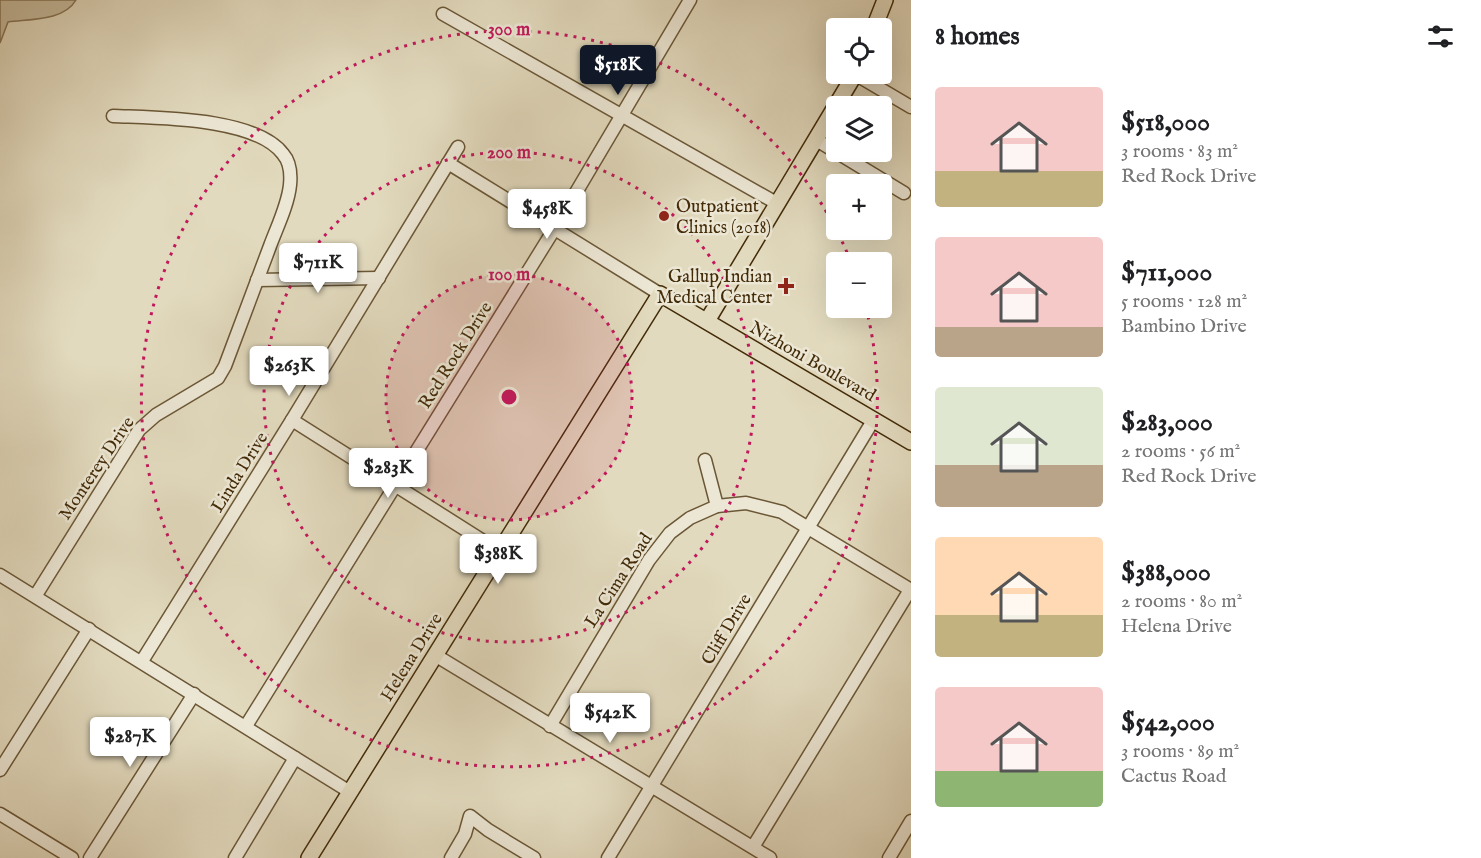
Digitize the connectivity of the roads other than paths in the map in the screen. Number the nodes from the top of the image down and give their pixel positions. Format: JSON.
{"nodes":[{"id":1,"x":690,"y":0,"type":"edge"},
{"id":2,"x":885,"y":0,"type":"edge"},
{"id":3,"x":443,"y":14,"type":"dead end"},
{"id":4,"x":878,"y":18,"type":"edge"},
{"id":5,"x":849,"y":84,"type":"edge"},
{"id":6,"x":872,"y":84,"type":"edge"},
{"id":7,"x":911,"y":107,"type":"edge"},
{"id":8,"x":112,"y":116,"type":"dead end"},
{"id":9,"x":621,"y":116,"type":"junction"},
{"id":10,"x":815,"y":139,"type":"junction"},
{"id":11,"x":458,"y":147,"type":"dead end"},
{"id":12,"x":448,"y":164,"type":"junction"},
{"id":13,"x":904,"y":193,"type":"dead end"},
{"id":14,"x":778,"y":204,"type":"junction"},
{"id":15,"x":555,"y":228,"type":"junction"},
{"id":16,"x":379,"y":279,"type":"junction"},
{"id":17,"x":257,"y":280,"type":"junction"},
{"id":18,"x":660,"y":294,"type":"junction"},
{"id":19,"x":707,"y":321,"type":"junction"},
{"id":20,"x":874,"y":419,"type":"junction"},
{"id":21,"x":292,"y":420,"type":"junction"},
{"id":22,"x":911,"y":442,"type":"edge"},
{"id":23,"x":705,"y":460,"type":"dead end"},
{"id":24,"x":396,"y":486,"type":"junction"},
{"id":25,"x":717,"y":506,"type":"junction"},
{"id":26,"x":809,"y":527,"type":"junction"},
{"id":27,"x":499,"y":551,"type":"junction"},
{"id":28,"x":0,"y":574,"type":"edge"},
{"id":29,"x":910,"y":590,"type":"edge"},
{"id":30,"x":36,"y":595,"type":"junction"},
{"id":31,"x":89,"y":629,"type":"junction"},
{"id":32,"x":435,"y":655,"type":"junction"},
{"id":33,"x":142,"y":662,"type":"junction"},
{"id":34,"x":194,"y":694,"type":"junction"},
{"id":35,"x":246,"y":726,"type":"junction"},
{"id":36,"x":550,"y":726,"type":"junction"},
{"id":37,"x":295,"y":759,"type":"junction"},
{"id":38,"x":0,"y":770,"type":"edge"},
{"id":39,"x":652,"y":786,"type":"junction"},
{"id":40,"x":350,"y":792,"type":"junction"},
{"id":41,"x":0,"y":814,"type":"edge"},
{"id":42,"x":911,"y":821,"type":"edge"},
{"id":43,"x":753,"y":847,"type":"junction"},
{"id":44,"x":72,"y":858,"type":"edge"},
{"id":45,"x":90,"y":858,"type":"edge"},
{"id":46,"x":235,"y":858,"type":"edge"},
{"id":47,"x":309,"y":858,"type":"edge"},
{"id":48,"x":451,"y":858,"type":"edge"},
{"id":49,"x":534,"y":858,"type":"edge"},
{"id":50,"x":608,"y":858,"type":"edge"},
{"id":51,"x":770,"y":858,"type":"edge"},
{"id":52,"x":889,"y":858,"type":"edge"}],
"edges":[{"from":1,"to":9,"type":"street","name":"Red Rock Drive"},
{"from":2,"to":4,"type":"main road"},
{"from":3,"to":9,"type":"street"},
{"from":5,"to":10,"type":"main road"},
{"from":6,"to":7,"type":"street"},
{"from":8,"to":17,"type":"street","name":"Monterey Drive"},
{"from":9,"to":14,"type":"street"},
{"from":9,"to":15,"type":"street","name":"Red Rock Drive"},
{"from":10,"to":13,"type":"street"},
{"from":10,"to":14,"type":"main road"},
{"from":11,"to":12,"type":"street","name":"Linda Drive"},
{"from":12,"to":15,"type":"street","name":"Nizhoni Boulevard"},
{"from":12,"to":16,"type":"street","name":"Linda Drive"},
{"from":14,"to":19,"type":"main road"},
{"from":15,"to":18,"type":"street","name":"Nizhoni Boulevard"},
{"from":15,"to":24,"type":"street","name":"Red Rock Drive"},
{"from":16,"to":17,"type":"street"},
{"from":16,"to":21,"type":"street","name":"Linda Drive"},
{"from":17,"to":30,"type":"street","name":"Monterey Drive"},
{"from":18,"to":19,"type":"main road","name":"Nizhoni Boulevard"},
{"from":18,"to":27,"type":"main road","name":"Helena Drive"},
{"from":19,"to":20,"type":"main road","name":"Nizhoni Boulevard"},
{"from":20,"to":22,"type":"main road","name":"Nizhoni Boulevard"},
{"from":20,"to":26,"type":"street","name":"Cliff Drive"},
{"from":21,"to":24,"type":"street"},
{"from":21,"to":33,"type":"street","name":"Linda Drive"},
{"from":23,"to":25,"type":"street"},
{"from":24,"to":27,"type":"street"},
{"from":24,"to":35,"type":"street","name":"Red Rock Drive"},
{"from":25,"to":26,"type":"street","name":"La Cima Road"},
{"from":25,"to":36,"type":"street","name":"La Cima Road"},
{"from":26,"to":29,"type":"street","name":"La Cima Road"},
{"from":26,"to":39,"type":"street","name":"Cliff Drive"},
{"from":27,"to":32,"type":"main road","name":"Helena Drive"},
{"from":28,"to":30,"type":"street"},
{"from":29,"to":43,"type":"street"},
{"from":30,"to":31,"type":"street"},
{"from":31,"to":33,"type":"street"},
{"from":31,"to":38,"type":"street"},
{"from":32,"to":36,"type":"street"},
{"from":32,"to":40,"type":"main road","name":"Helena Drive"},
{"from":33,"to":34,"type":"street"},
{"from":34,"to":35,"type":"street"},
{"from":34,"to":45,"type":"street"},
{"from":35,"to":37,"type":"street"},
{"from":36,"to":39,"type":"street"},
{"from":37,"to":40,"type":"street"},
{"from":37,"to":46,"type":"street"},
{"from":39,"to":43,"type":"street"},
{"from":39,"to":50,"type":"street","name":"Cliff Drive"},
{"from":40,"to":47,"type":"main road","name":"Helena Drive"},
{"from":41,"to":44,"type":"street"},
{"from":42,"to":52,"type":"street"},
{"from":43,"to":51,"type":"street"},
{"from":48,"to":49,"type":"street"}]}
